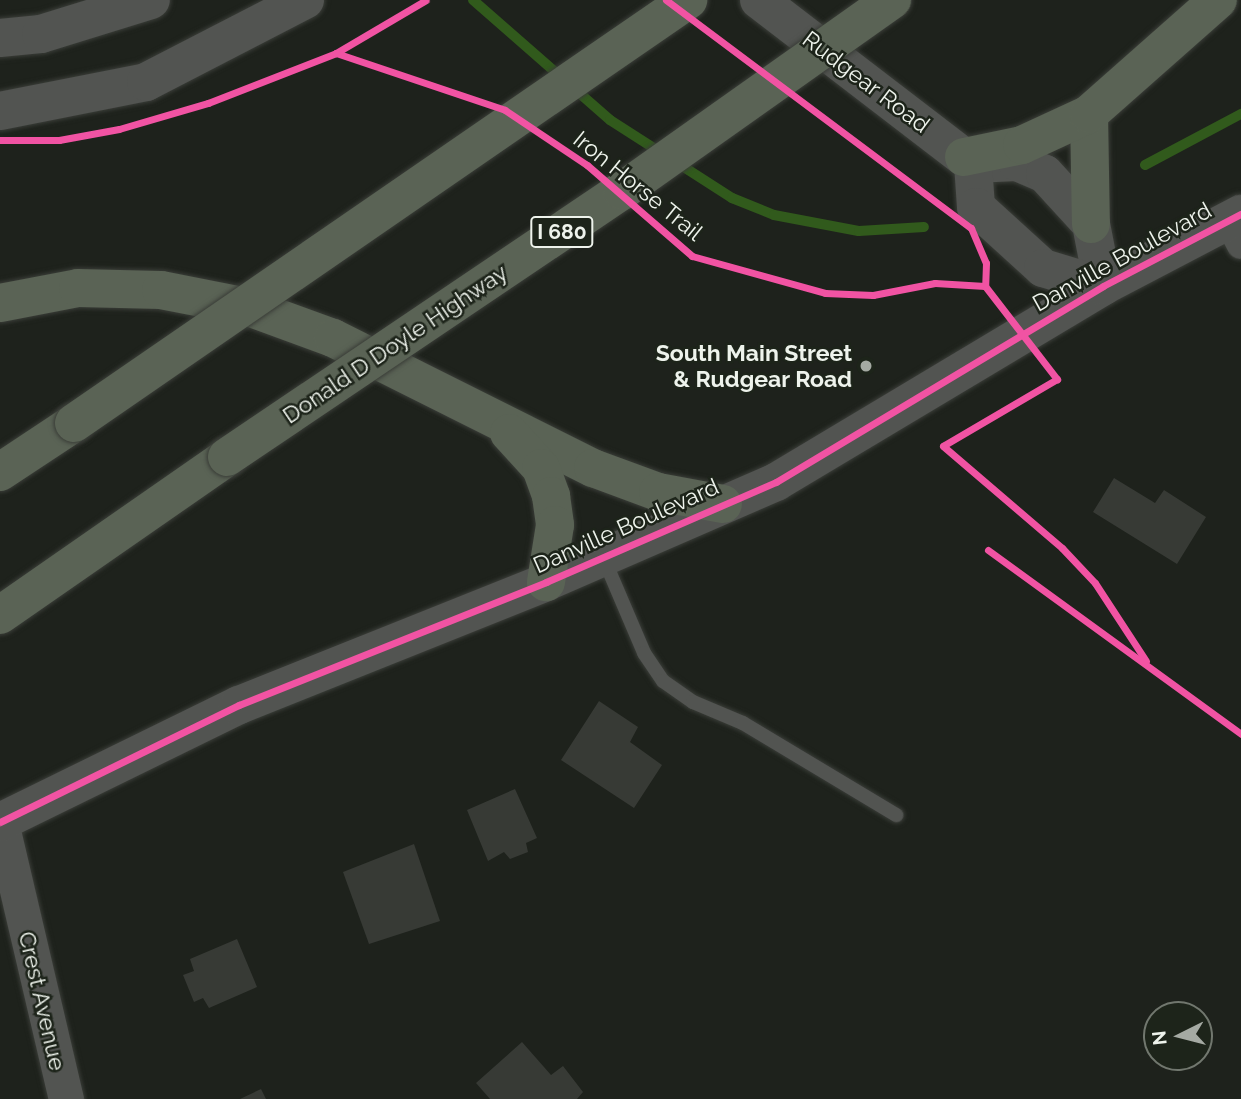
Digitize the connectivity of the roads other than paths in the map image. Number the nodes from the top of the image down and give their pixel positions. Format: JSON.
{"nodes":[{"id":1,"x":151,"y":0,"type":"edge"},
{"id":2,"x":305,"y":0,"type":"edge"},
{"id":3,"x":688,"y":0,"type":"edge"},
{"id":4,"x":759,"y":0,"type":"edge"},
{"id":5,"x":892,"y":0,"type":"edge"},
{"id":6,"x":1218,"y":0,"type":"edge"},
{"id":7,"x":0,"y":38,"type":"edge"},
{"id":8,"x":0,"y":111,"type":"edge"},
{"id":9,"x":1089,"y":114,"type":"junction"},
{"id":10,"x":969,"y":160,"type":"junction"},
{"id":11,"x":1091,"y":224,"type":"junction"},
{"id":12,"x":1236,"y":227,"type":"edge"},
{"id":13,"x":1102,"y":286,"type":"junction"},
{"id":14,"x":0,"y":303,"type":"edge"},
{"id":15,"x":491,"y":413,"type":"junction"},
{"id":16,"x":0,"y":472,"type":"edge"},
{"id":17,"x":723,"y":504,"type":"junction"},
{"id":18,"x":603,"y":557,"type":"junction"},
{"id":19,"x":546,"y":582,"type":"junction"},
{"id":20,"x":0,"y":615,"type":"edge"},
{"id":21,"x":896,"y":815,"type":"dead end"},
{"id":22,"x":0,"y":822,"type":"edge"},
{"id":23,"x":66,"y":1099,"type":"edge"}],
"edges":[{"from":1,"to":7,"type":"main road"},
{"from":2,"to":8,"type":"main road"},
{"from":3,"to":16,"type":"highway","bridge":true},
{"from":4,"to":10,"type":"main road","name":"Rudgear Road"},
{"from":5,"to":20,"type":"highway","name":"Donald D Doyle Highway","number":"I 680","bridge":true},
{"from":6,"to":9,"type":"highway"},
{"from":9,"to":10,"type":"highway"},
{"from":9,"to":11,"type":"highway"},
{"from":10,"to":11,"type":"main road"},
{"from":10,"to":13,"type":"main road"},
{"from":11,"to":13,"type":"main road"},
{"from":12,"to":13,"type":"main road","name":"Danville Boulevard"},
{"from":13,"to":17,"type":"main road","name":"Danville Boulevard"},
{"from":14,"to":15,"type":"highway"},
{"from":15,"to":17,"type":"highway"},
{"from":15,"to":19,"type":"highway"},
{"from":17,"to":18,"type":"main road","name":"Danville Boulevard"},
{"from":18,"to":19,"type":"main road","name":"Danville Boulevard"},
{"from":18,"to":21,"type":"lane"},
{"from":19,"to":22,"type":"main road","name":"Danville Boulevard"},
{"from":22,"to":23,"type":"street","name":"Crest Avenue"}]}
